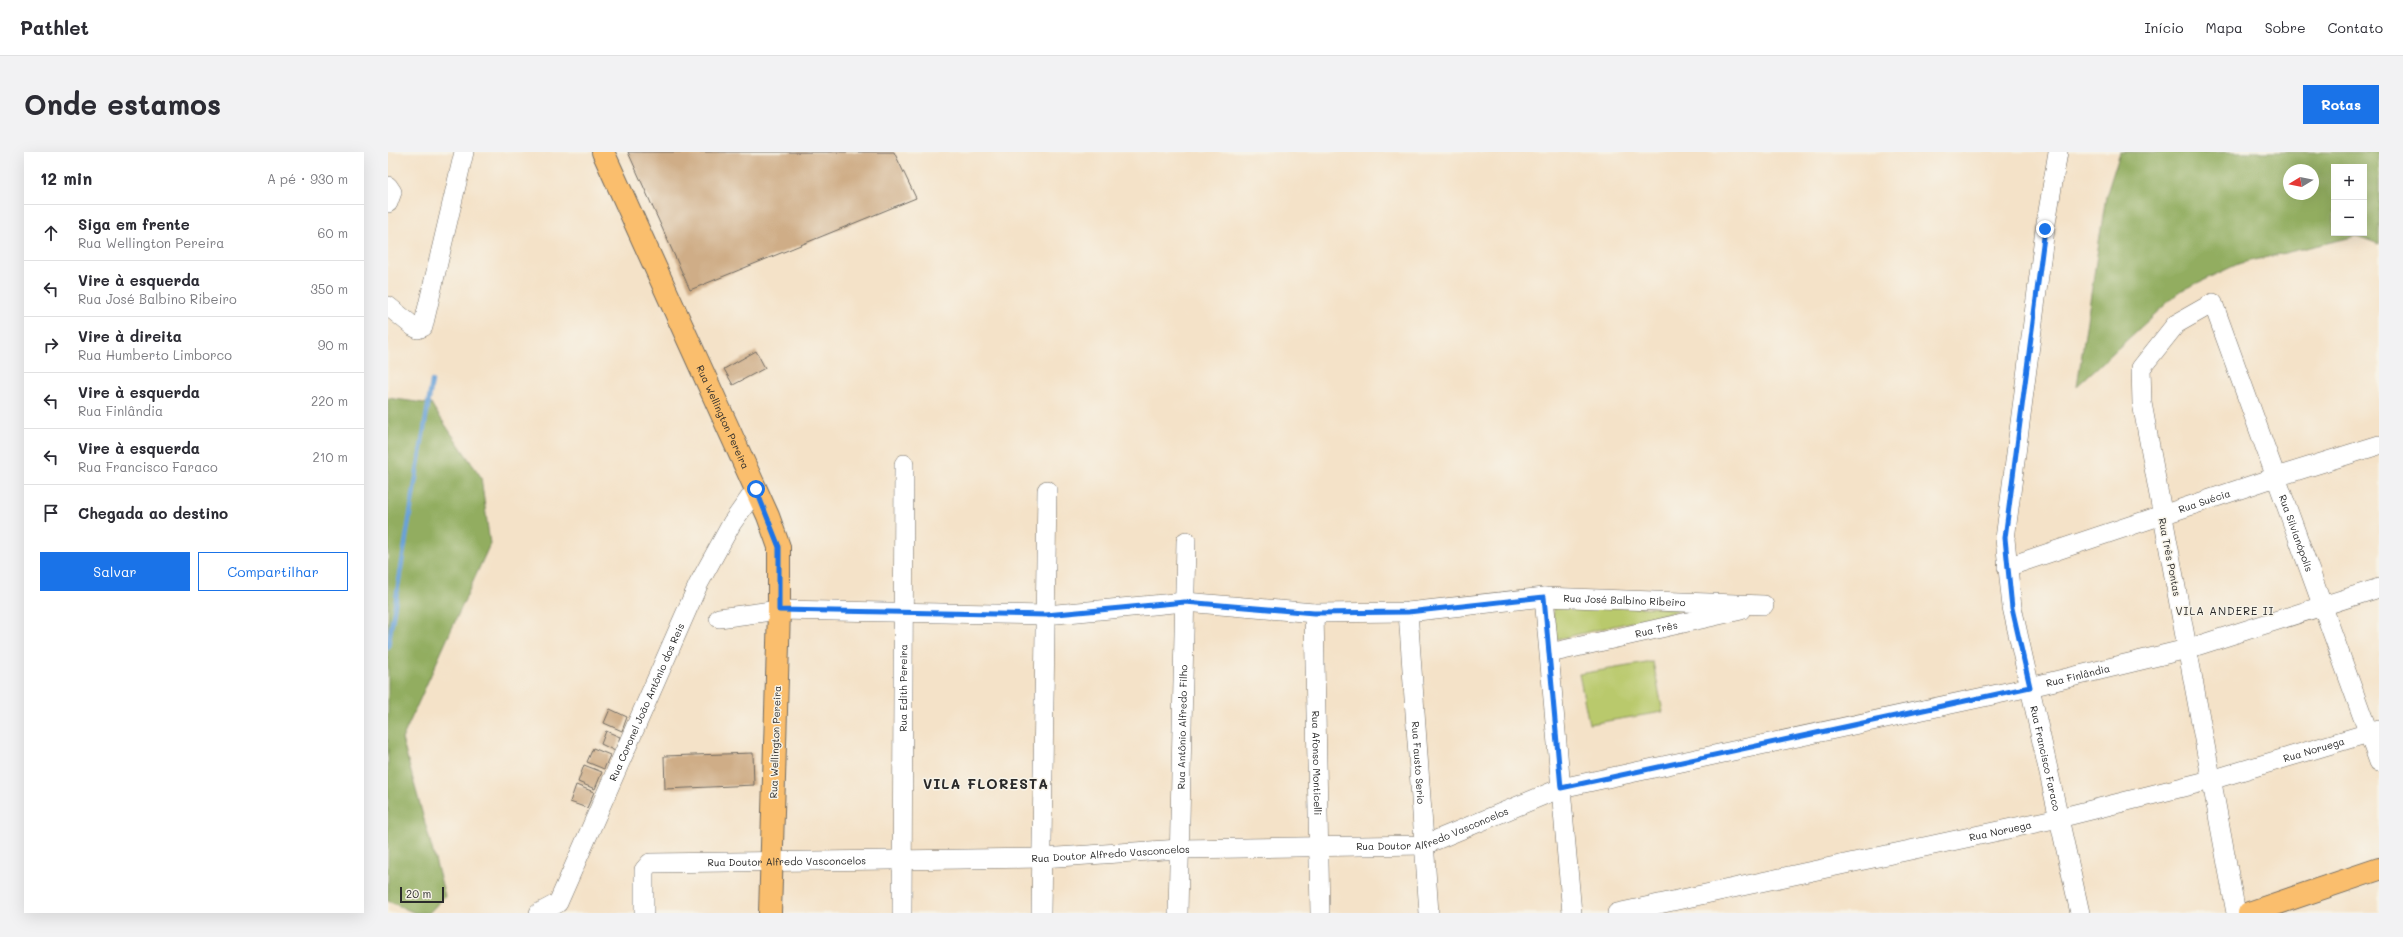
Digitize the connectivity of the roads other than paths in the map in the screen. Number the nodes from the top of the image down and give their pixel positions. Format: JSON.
{"nodes":[{"id":1,"x":464,"y":152,"type":"edge"},
{"id":2,"x":603,"y":152,"type":"edge"},
{"id":3,"x":2058,"y":152,"type":"edge"},
{"id":4,"x":2213,"y":303,"type":"joint"},
{"id":5,"x":388,"y":306,"type":"edge"},
{"id":6,"x":2379,"y":445,"type":"edge"},
{"id":7,"x":904,"y":464,"type":"dead end"},
{"id":8,"x":2276,"y":477,"type":"junction"},
{"id":9,"x":756,"y":489,"type":"junction"},
{"id":10,"x":1047,"y":490,"type":"dead end"},
{"id":11,"x":2163,"y":516,"type":"junction"},
{"id":12,"x":1186,"y":541,"type":"dead end"},
{"id":13,"x":2007,"y":567,"type":"junction"},
{"id":14,"x":2379,"y":588,"type":"edge"},
{"id":15,"x":1544,"y":597,"type":"junction"},
{"id":16,"x":1185,"y":602,"type":"junction"},
{"id":17,"x":1764,"y":605,"type":"joint"},
{"id":18,"x":2323,"y":606,"type":"junction"},
{"id":19,"x":779,"y":610,"type":"junction"},
{"id":20,"x":905,"y":611,"type":"junction"},
{"id":21,"x":1408,"y":612,"type":"junction"},
{"id":22,"x":1314,"y":613,"type":"junction"},
{"id":23,"x":1046,"y":615,"type":"junction"},
{"id":24,"x":719,"y":618,"type":"dead end"},
{"id":25,"x":2187,"y":649,"type":"junction"},
{"id":26,"x":1550,"y":653,"type":"junction"},
{"id":27,"x":2030,"y":687,"type":"junction"},
{"id":28,"x":2374,"y":732,"type":"edge"},
{"id":29,"x":2379,"y":762,"type":"edge"},
{"id":30,"x":2211,"y":780,"type":"junction"},
{"id":31,"x":1561,"y":788,"type":"junction"},
{"id":32,"x":2059,"y":818,"type":"junction"},
{"id":33,"x":1424,"y":845,"type":"junction"},
{"id":34,"x":1319,"y":846,"type":"junction"},
{"id":35,"x":1180,"y":849,"type":"junction"},
{"id":36,"x":1042,"y":858,"type":"junction"},
{"id":37,"x":902,"y":860,"type":"junction"},
{"id":38,"x":772,"y":862,"type":"junction"},
{"id":39,"x":2379,"y":869,"type":"edge"},
{"id":40,"x":557,"y":908,"type":"edge"},
{"id":41,"x":539,"y":913,"type":"edge"},
{"id":42,"x":644,"y":913,"type":"edge"},
{"id":43,"x":770,"y":913,"type":"edge"},
{"id":44,"x":902,"y":913,"type":"edge"},
{"id":45,"x":1041,"y":913,"type":"edge"},
{"id":46,"x":1178,"y":913,"type":"edge"},
{"id":47,"x":1320,"y":913,"type":"edge"},
{"id":48,"x":1429,"y":913,"type":"edge"},
{"id":49,"x":1572,"y":913,"type":"edge"},
{"id":50,"x":1617,"y":913,"type":"edge"},
{"id":51,"x":2080,"y":913,"type":"edge"},
{"id":52,"x":2236,"y":913,"type":"edge"},
{"id":53,"x":2249,"y":913,"type":"edge"}],
"edges":[{"from":1,"to":5,"type":"street"},
{"from":2,"to":9,"type":"main road","name":"Rua Wellington Pereira"},
{"from":3,"to":13,"type":"street","name":"Rua Francisco Faraco"},
{"from":4,"to":8,"type":"street","name":"Rua Silvianópolis"},
{"from":4,"to":11,"type":"street","name":"Rua Três Pontas"},
{"from":6,"to":8,"type":"street","name":"Rua Suécia"},
{"from":7,"to":20,"type":"street","name":"Rua Edith Pereira"},
{"from":8,"to":11,"type":"street","name":"Rua Suécia"},
{"from":8,"to":18,"type":"street","name":"Rua Silvianópolis"},
{"from":9,"to":19,"type":"main road","name":"Rua Wellington Pereira"},
{"from":9,"to":40,"type":"street","name":"Rua Coronel João Antônio dos Reis"},
{"from":10,"to":23,"type":"street"},
{"from":11,"to":13,"type":"street","name":"Rua Suécia"},
{"from":11,"to":25,"type":"street","name":"Rua Três Pontas"},
{"from":12,"to":16,"type":"street","name":"Rua Antônio Alfredo Filho"},
{"from":13,"to":27,"type":"street","name":"Rua Francisco Faraco"},
{"from":14,"to":18,"type":"street","name":"Rua Finlândia"},
{"from":15,"to":17,"type":"street","name":"Rua José Balbino Ribeiro"},
{"from":15,"to":21,"type":"street","name":"Rua José Balbino Ribeiro"},
{"from":15,"to":26,"type":"street"},
{"from":16,"to":22,"type":"street","name":"Rua José Balbino Ribeiro"},
{"from":16,"to":23,"type":"street","name":"Rua José Balbino Ribeiro"},
{"from":16,"to":35,"type":"street","name":"Rua Antônio Alfredo Filho"},
{"from":17,"to":26,"type":"street","name":"Rua Três"},
{"from":18,"to":25,"type":"street","name":"Rua Finlândia"},
{"from":18,"to":28,"type":"street","name":"Rua Silvianópolis"},
{"from":19,"to":20,"type":"street","name":"Rua José Balbino Ribeiro"},
{"from":19,"to":24,"type":"street","name":"Rua José Balbino Ribeiro"},
{"from":19,"to":38,"type":"main road","name":"Rua Wellington Pereira"},
{"from":20,"to":23,"type":"street","name":"Rua José Balbino Ribeiro"},
{"from":20,"to":37,"type":"street","name":"Rua Edith Pereira"},
{"from":21,"to":22,"type":"street","name":"Rua José Balbino Ribeiro"},
{"from":21,"to":33,"type":"street","name":"Rua Fausto Serio"},
{"from":22,"to":34,"type":"street","name":"Rua Afonso Monticelli"},
{"from":23,"to":36,"type":"street"},
{"from":25,"to":27,"type":"street","name":"Rua Finlândia"},
{"from":25,"to":30,"type":"street","name":"Rua Três Pontas"},
{"from":26,"to":31,"type":"street"},
{"from":27,"to":31,"type":"street","name":"Rua Finlândia"},
{"from":27,"to":32,"type":"street","name":"Rua Francisco Faraco"},
{"from":28,"to":29,"type":"street","name":"Rua Silvianópolis"},
{"from":28,"to":30,"type":"street","name":"Rua Noruega"},
{"from":30,"to":32,"type":"street","name":"Rua Noruega"},
{"from":30,"to":52,"type":"street","name":"Rua Três Pontas"},
{"from":31,"to":33,"type":"street","name":"Rua Doutor Alfredo Vasconcelos"},
{"from":31,"to":49,"type":"street"},
{"from":32,"to":50,"type":"street","name":"Rua Noruega"},
{"from":32,"to":51,"type":"street","name":"Rua Francisco Faraco"},
{"from":33,"to":34,"type":"street","name":"Rua Doutor Alfredo Vasconcelos"},
{"from":33,"to":48,"type":"street","name":"Rua Fausto Serio"},
{"from":34,"to":35,"type":"street","name":"Rua Doutor Alfredo Vasconcelos"},
{"from":34,"to":47,"type":"street","name":"Rua Afonso Monticelli"},
{"from":35,"to":36,"type":"street","name":"Rua Doutor Alfredo Vasconcelos"},
{"from":35,"to":46,"type":"street","name":"Rua Antônio Alfredo Filho"},
{"from":36,"to":37,"type":"street","name":"Rua Doutor Alfredo Vasconcelos"},
{"from":36,"to":45,"type":"street"},
{"from":37,"to":38,"type":"street","name":"Rua Doutor Alfredo Vasconcelos"},
{"from":37,"to":44,"type":"street","name":"Rua Edith Pereira"},
{"from":38,"to":42,"type":"street","name":"Rua Doutor Alfredo Vasconcelos"},
{"from":38,"to":43,"type":"main road","name":"Rua Wellington Pereira"},
{"from":39,"to":53,"type":"main road"},
{"from":40,"to":41,"type":"street","name":"Rua Coronel João Antônio dos Reis"}]}
